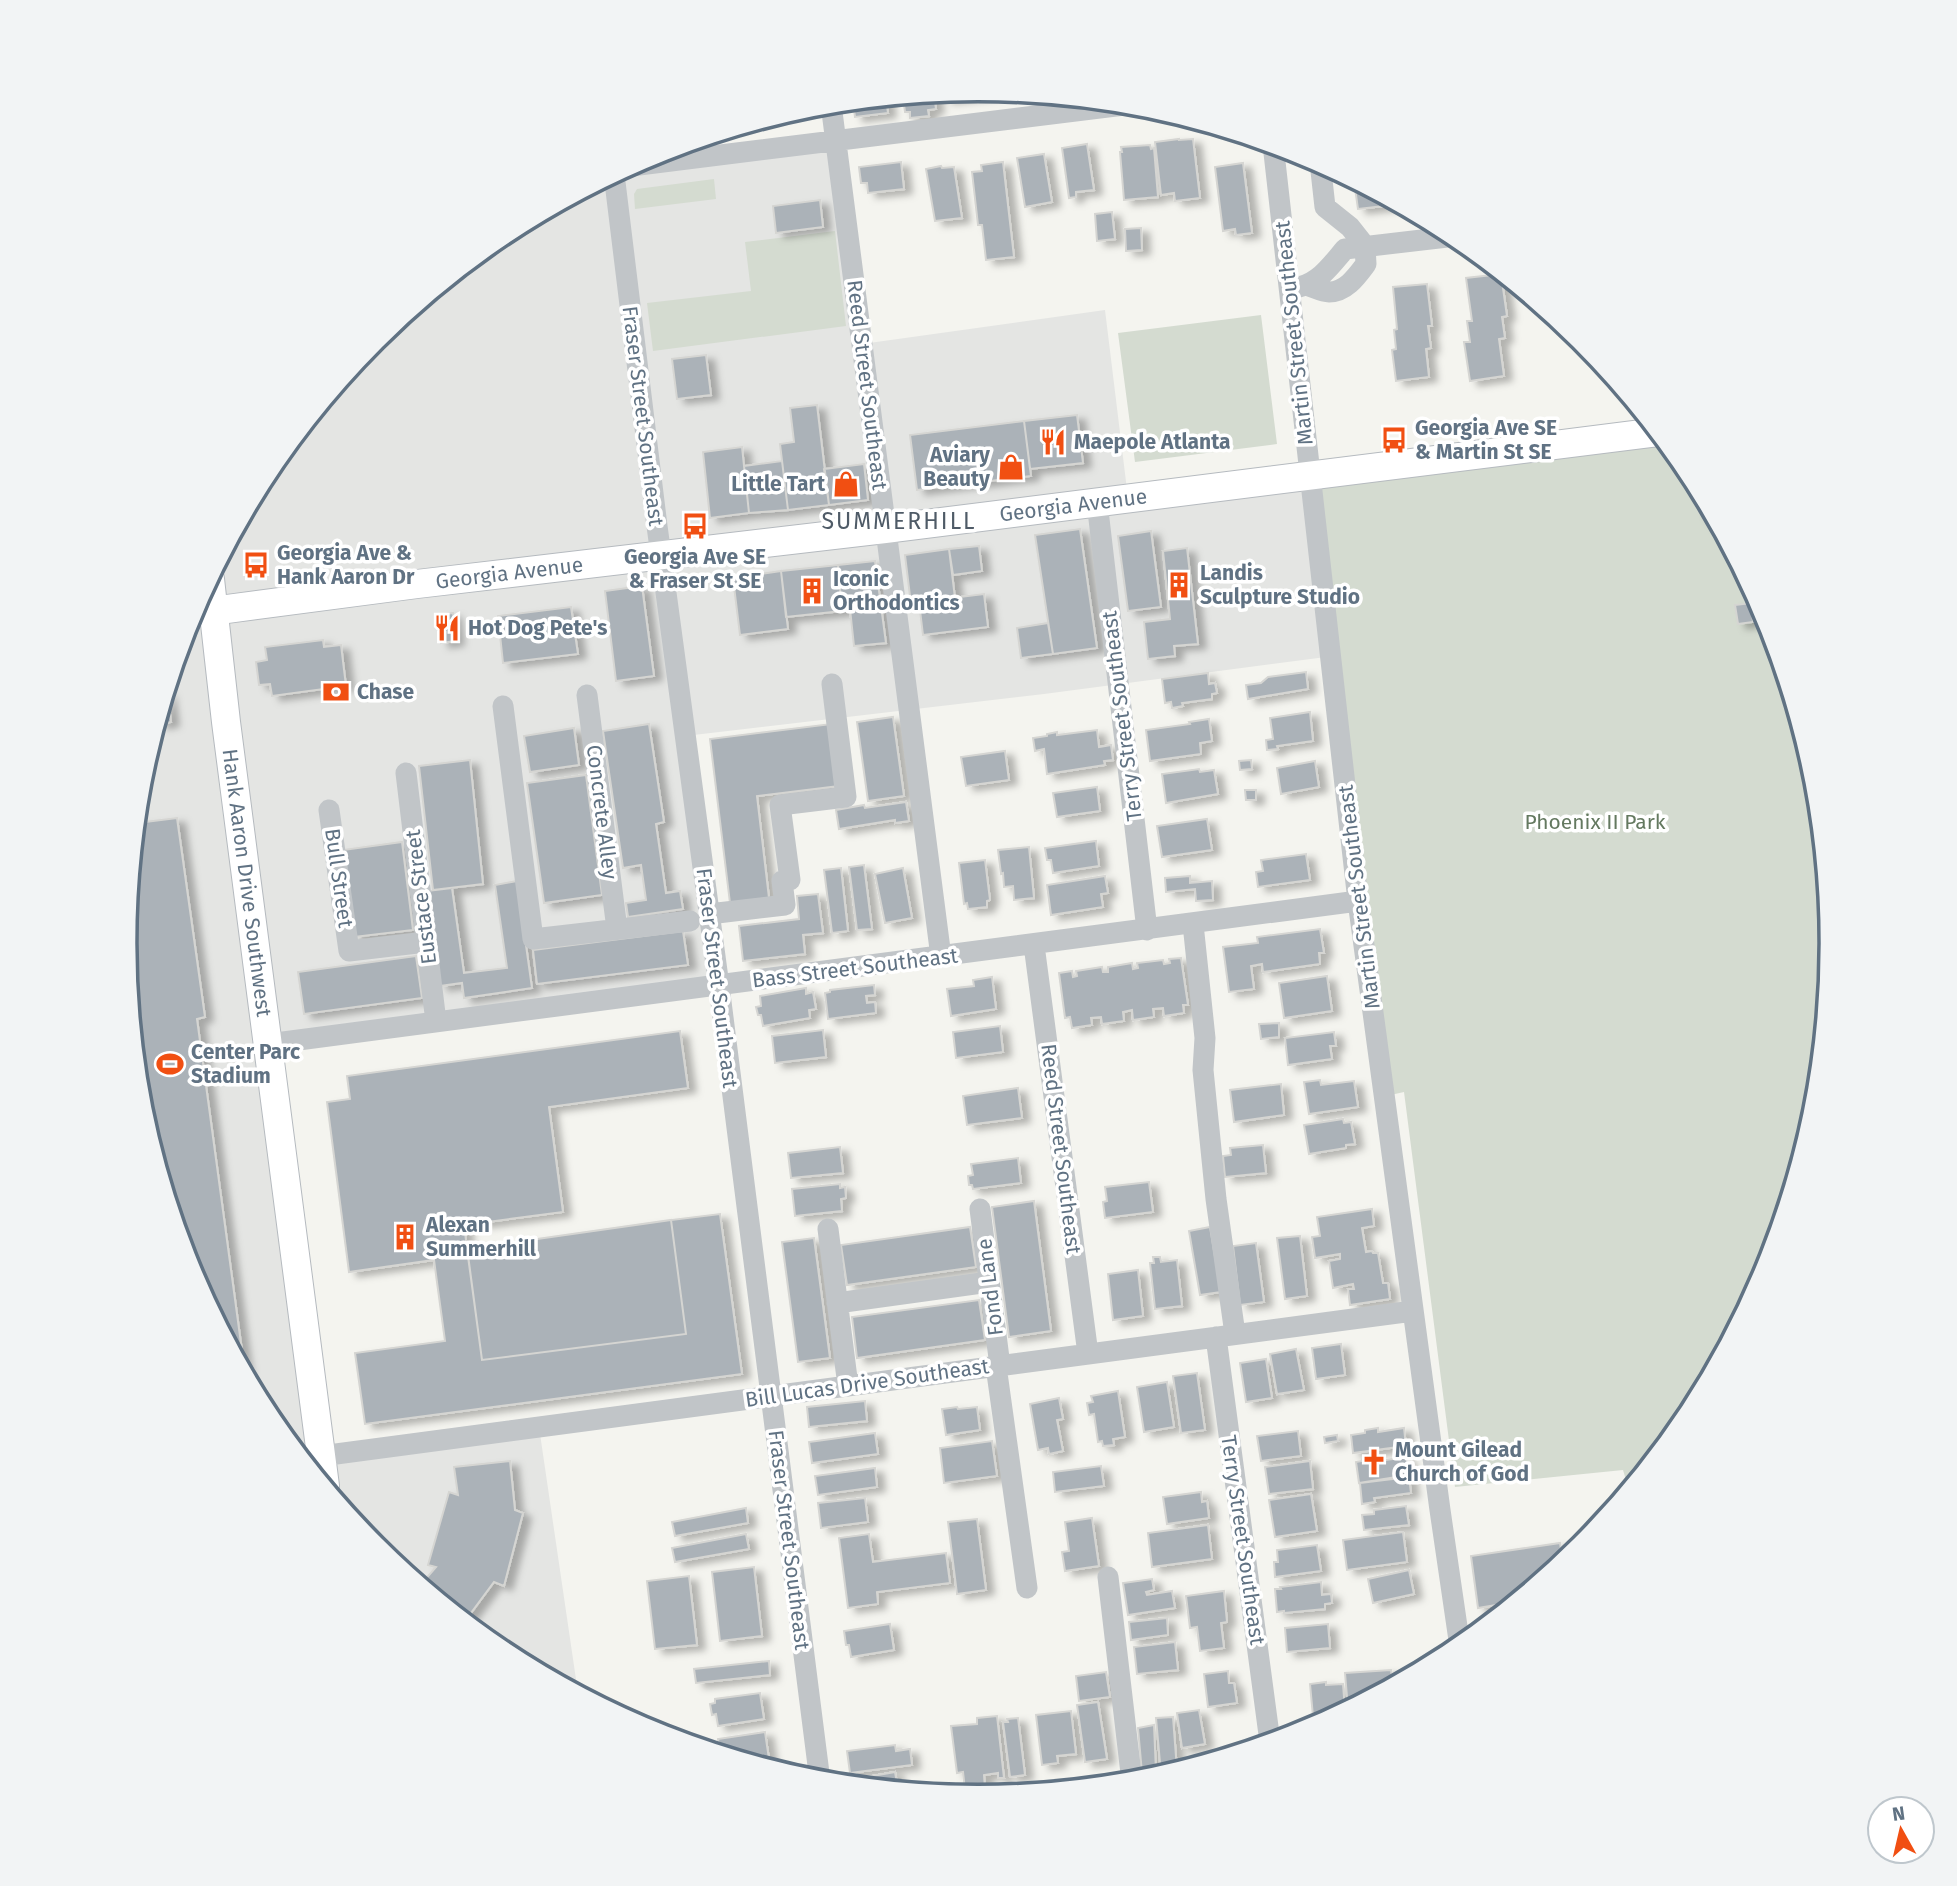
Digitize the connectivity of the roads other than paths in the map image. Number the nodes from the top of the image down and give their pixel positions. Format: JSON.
{"nodes":[{"id":1,"x":1041,"y":105,"type":"edge"},
{"id":2,"x":832,"y":115,"type":"edge"},
{"id":3,"x":835,"y":142,"type":"junction"},
{"id":4,"x":1274,"y":156,"type":"edge"},
{"id":5,"x":667,"y":162,"type":"edge"},
{"id":6,"x":1321,"y":175,"type":"edge"},
{"id":7,"x":615,"y":184,"type":"edge"},
{"id":8,"x":1438,"y":238,"type":"edge"},
{"id":9,"x":1365,"y":246,"type":"junction"},
{"id":10,"x":1298,"y":287,"type":"junction"},
{"id":11,"x":1648,"y":433,"type":"edge"},
{"id":12,"x":1310,"y":476,"type":"junction"},
{"id":13,"x":1097,"y":502,"type":"junction"},
{"id":14,"x":885,"y":529,"type":"junction"},
{"id":15,"x":661,"y":554,"type":"junction"},
{"id":16,"x":206,"y":610,"type":"edge"},
{"id":17,"x":204,"y":615,"type":"edge"},
{"id":18,"x":832,"y":684,"type":"dead end"},
{"id":19,"x":587,"y":695,"type":"dead end"},
{"id":20,"x":503,"y":706,"type":"dead end"},
{"id":21,"x":406,"y":772,"type":"dead end"},
{"id":22,"x":329,"y":810,"type":"dead end"},
{"id":23,"x":1359,"y":901,"type":"junction"},
{"id":24,"x":699,"y":918,"type":"junction"},
{"id":25,"x":1193,"y":924,"type":"junction"},
{"id":26,"x":617,"y":929,"type":"junction"},
{"id":27,"x":1147,"y":930,"type":"junction"},
{"id":28,"x":426,"y":942,"type":"junction"},
{"id":29,"x":1034,"y":945,"type":"junction"},
{"id":30,"x":941,"y":957,"type":"junction"},
{"id":31,"x":719,"y":986,"type":"junction"},
{"id":32,"x":436,"y":1022,"type":"junction"},
{"id":33,"x":268,"y":1044,"type":"junction"},
{"id":34,"x":980,"y":1209,"type":"dead end"},
{"id":35,"x":828,"y":1228,"type":"dead end"},
{"id":36,"x":989,"y":1282,"type":"junction"},
{"id":37,"x":837,"y":1303,"type":"junction"},
{"id":38,"x":1413,"y":1311,"type":"junction"},
{"id":39,"x":1225,"y":1336,"type":"junction"},
{"id":40,"x":1088,"y":1354,"type":"junction"},
{"id":41,"x":998,"y":1366,"type":"junction"},
{"id":42,"x":848,"y":1386,"type":"junction"},
{"id":43,"x":771,"y":1396,"type":"junction"},
{"id":44,"x":321,"y":1456,"type":"junction"},
{"id":45,"x":323,"y":1469,"type":"edge"},
{"id":46,"x":1108,"y":1577,"type":"dead end"},
{"id":47,"x":1027,"y":1588,"type":"dead end"},
{"id":48,"x":1458,"y":1634,"type":"edge"},
{"id":49,"x":1269,"y":1732,"type":"edge"},
{"id":50,"x":818,"y":1769,"type":"edge"},
{"id":51,"x":1131,"y":1770,"type":"edge"}],
"edges":[{"from":1,"to":3,"type":"street"},
{"from":2,"to":3,"type":"street","name":"Reed Street Southeast"},
{"from":3,"to":5,"type":"street"},
{"from":3,"to":14,"type":"street","name":"Reed Street Southeast"},
{"from":4,"to":10,"type":"street","name":"Martin Street Southeast"},
{"from":6,"to":9,"type":"street"},
{"from":7,"to":15,"type":"street","name":"Fraser Street Southeast"},
{"from":8,"to":9,"type":"street"},
{"from":9,"to":10,"type":"street"},
{"from":10,"to":12,"type":"street","name":"Martin Street Southeast"},
{"from":11,"to":12,"type":"main road","name":"Georgia Avenue"},
{"from":12,"to":13,"type":"main road","name":"Georgia Avenue"},
{"from":12,"to":23,"type":"street","name":"Martin Street Southeast"},
{"from":13,"to":14,"type":"main road","name":"Georgia Avenue"},
{"from":13,"to":27,"type":"street","name":"Terry Street Southeast"},
{"from":14,"to":15,"type":"main road","name":"Georgia Avenue"},
{"from":14,"to":30,"type":"street","name":"Reed Street Southeast"},
{"from":15,"to":16,"type":"main road","name":"Georgia Avenue"},
{"from":15,"to":24,"type":"street","name":"Fraser Street Southeast"},
{"from":17,"to":33,"type":"main road","name":"Hank Aaron Drive Southwest"},
{"from":18,"to":24,"type":"street"},
{"from":19,"to":26,"type":"street","name":"Concrete Alley"},
{"from":20,"to":26,"type":"street"},
{"from":21,"to":28,"type":"street","name":"Eustace Street"},
{"from":22,"to":28,"type":"street","name":"Bull Street"},
{"from":23,"to":25,"type":"street","name":"Bass Street Southeast"},
{"from":23,"to":38,"type":"street","name":"Martin Street Southeast"},
{"from":24,"to":26,"type":"street"},
{"from":24,"to":31,"type":"street","name":"Fraser Street Southeast"},
{"from":25,"to":27,"type":"street","name":"Bass Street Southeast"},
{"from":25,"to":39,"type":"street","name":"Terry Street Southeast"},
{"from":27,"to":29,"type":"street","name":"Bass Street Southeast"},
{"from":28,"to":32,"type":"street","name":"Eustace Street"},
{"from":29,"to":30,"type":"street","name":"Bass Street Southeast"},
{"from":29,"to":40,"type":"street","name":"Reed Street Southeast"},
{"from":30,"to":31,"type":"street","name":"Bass Street Southeast"},
{"from":31,"to":32,"type":"street","name":"Bass Street Southeast"},
{"from":31,"to":43,"type":"street","name":"Fraser Street Southeast"},
{"from":32,"to":33,"type":"street","name":"Bass Street Southeast"},
{"from":33,"to":44,"type":"main road","name":"Hank Aaron Drive Southwest"},
{"from":34,"to":36,"type":"street","name":"Fond Lane"},
{"from":35,"to":37,"type":"street"},
{"from":36,"to":37,"type":"street"},
{"from":36,"to":41,"type":"street","name":"Fond Lane"},
{"from":37,"to":42,"type":"street"},
{"from":38,"to":39,"type":"street","name":"Bill Lucas Drive Southeast"},
{"from":38,"to":48,"type":"street","name":"Martin Street Southeast"},
{"from":39,"to":40,"type":"street","name":"Bill Lucas Drive Southeast"},
{"from":39,"to":49,"type":"street","name":"Terry Street Southeast"},
{"from":40,"to":41,"type":"street","name":"Bill Lucas Drive Southeast"},
{"from":41,"to":42,"type":"street","name":"Bill Lucas Drive Southeast"},
{"from":41,"to":47,"type":"street"},
{"from":42,"to":43,"type":"street","name":"Bill Lucas Drive Southeast"},
{"from":43,"to":44,"type":"street","name":"Bill Lucas Drive Southeast"},
{"from":43,"to":50,"type":"street","name":"Fraser Street Southeast"},
{"from":44,"to":45,"type":"main road","name":"Hank Aaron Drive Southwest"},
{"from":46,"to":51,"type":"street"}]}
